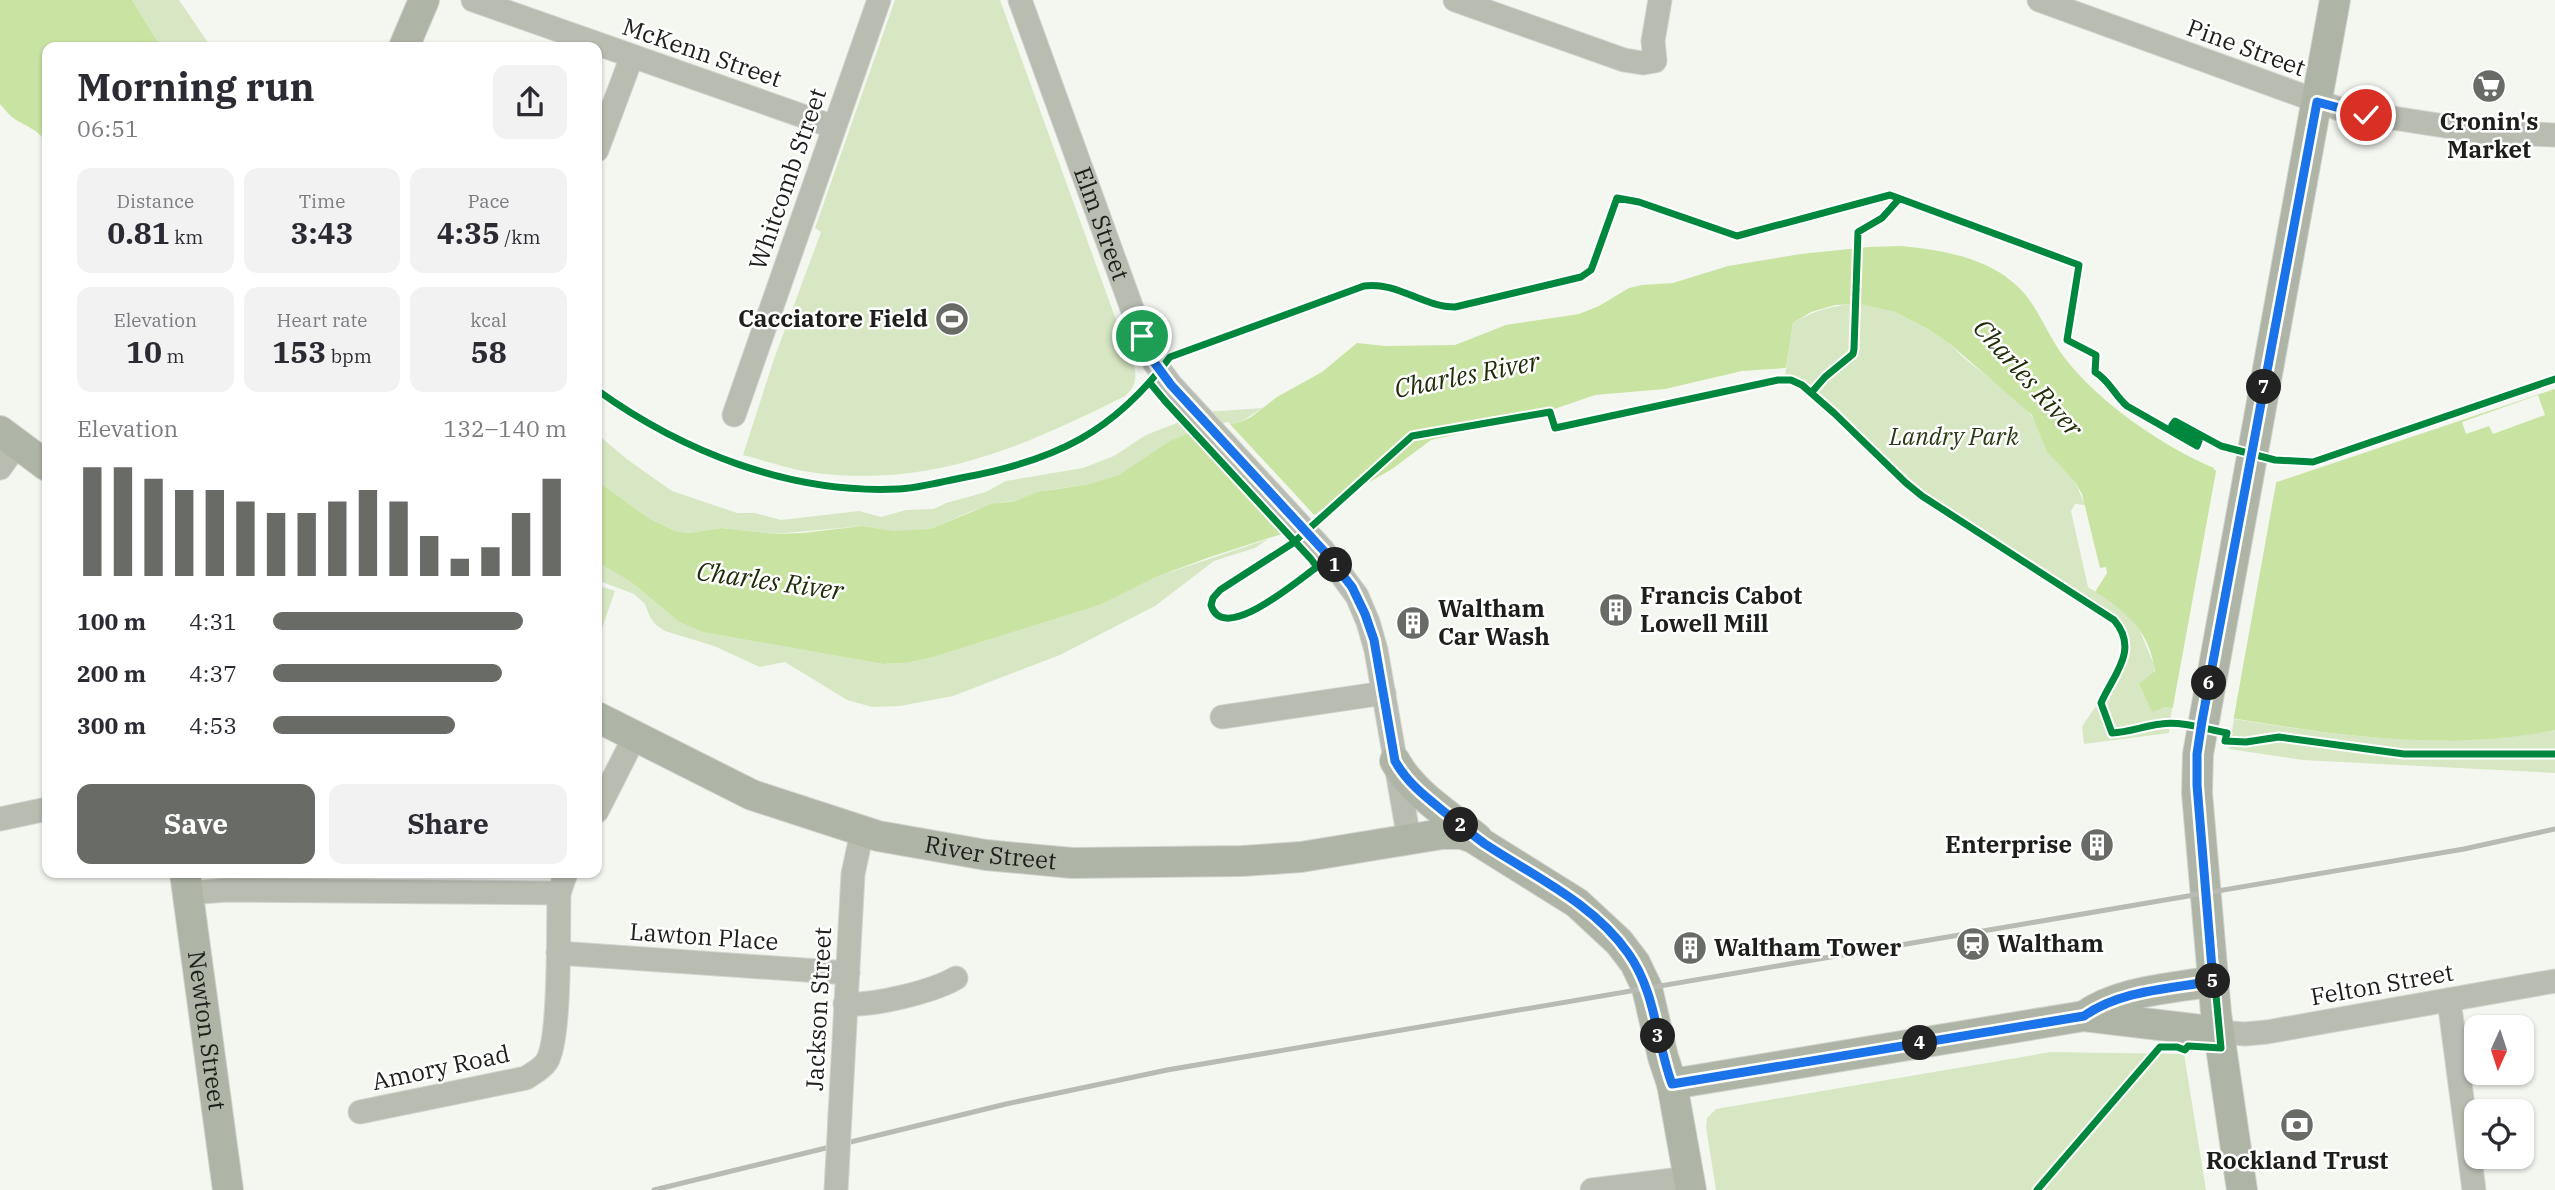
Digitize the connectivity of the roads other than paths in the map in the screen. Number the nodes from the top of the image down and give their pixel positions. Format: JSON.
{"nodes":[{"id":1,"x":424,"y":0,"type":"edge"},
{"id":2,"x":473,"y":0,"type":"edge"},
{"id":3,"x":878,"y":0,"type":"edge"},
{"id":4,"x":1020,"y":0,"type":"edge"},
{"id":5,"x":1455,"y":0,"type":"edge"},
{"id":6,"x":1660,"y":0,"type":"edge"},
{"id":7,"x":2039,"y":0,"type":"edge"},
{"id":8,"x":2335,"y":0,"type":"edge"},
{"id":9,"x":406,"y":42,"type":"edge"},
{"id":10,"x":592,"y":42,"type":"edge"},
{"id":11,"x":602,"y":45,"type":"edge"},
{"id":12,"x":632,"y":56,"type":"junction"},
{"id":13,"x":2317,"y":102,"type":"junction"},
{"id":14,"x":834,"y":127,"type":"junction"},
{"id":15,"x":2555,"y":135,"type":"edge"},
{"id":16,"x":602,"y":137,"type":"edge"},
{"id":17,"x":734,"y":415,"type":"dead end"},
{"id":18,"x":9,"y":437,"type":"edge"},
{"id":19,"x":42,"y":462,"type":"edge"},
{"id":20,"x":0,"y":468,"type":"edge"},
{"id":21,"x":1384,"y":693,"type":"junction"},
{"id":22,"x":1222,"y":717,"type":"dead end"},
{"id":23,"x":602,"y":720,"type":"edge"},
{"id":24,"x":635,"y":736,"type":"junction"},
{"id":25,"x":1395,"y":761,"type":"junction"},
{"id":26,"x":602,"y":801,"type":"edge"},
{"id":27,"x":42,"y":810,"type":"edge"},
{"id":28,"x":0,"y":819,"type":"edge"},
{"id":29,"x":862,"y":832,"type":"junction"},
{"id":30,"x":1409,"y":839,"type":"junction"},
{"id":31,"x":1483,"y":843,"type":"junction"},
{"id":32,"x":187,"y":883,"type":"edge"},
{"id":33,"x":563,"y":883,"type":"edge"},
{"id":34,"x":558,"y":953,"type":"junction"},
{"id":35,"x":848,"y":973,"type":"junction"},
{"id":36,"x":957,"y":978,"type":"dead end"},
{"id":37,"x":2213,"y":981,"type":"junction"},
{"id":38,"x":2555,"y":981,"type":"edge"},
{"id":39,"x":2449,"y":1000,"type":"junction"},
{"id":40,"x":845,"y":1004,"type":"junction"},
{"id":41,"x":2084,"y":1016,"type":"junction"},
{"id":42,"x":2218,"y":1032,"type":"junction"},
{"id":43,"x":1672,"y":1084,"type":"junction"},
{"id":44,"x":359,"y":1111,"type":"dead end"},
{"id":45,"x":837,"y":1181,"type":"edge"},
{"id":46,"x":1690,"y":1184,"type":"edge"},
{"id":47,"x":228,"y":1190,"type":"edge"},
{"id":48,"x":1592,"y":1190,"type":"edge"},
{"id":49,"x":2242,"y":1190,"type":"edge"},
{"id":50,"x":2474,"y":1190,"type":"edge"}],
"edges":[{"from":1,"to":9,"type":"main road"},
{"from":2,"to":10,"type":"street","name":"McKenn Street"},
{"from":3,"to":14,"type":"street","name":"Whitcomb Street"},
{"from":4,"to":21,"type":"street","name":"Elm Street"},
{"from":5,"to":6,"type":"street"},
{"from":7,"to":13,"type":"street","name":"Pine Street"},
{"from":8,"to":13,"type":"main road"},
{"from":11,"to":12,"type":"street","name":"McKenn Street"},
{"from":12,"to":14,"type":"street","name":"McKenn Street"},
{"from":12,"to":16,"type":"street"},
{"from":13,"to":15,"type":"street","name":"Pine Street"},
{"from":13,"to":37,"type":"main road"},
{"from":14,"to":17,"type":"street","name":"Whitcomb Street"},
{"from":18,"to":19,"type":"main road"},
{"from":18,"to":20,"type":"street"},
{"from":21,"to":22,"type":"street"},
{"from":21,"to":25,"type":"street","name":"Elm Street"},
{"from":23,"to":24,"type":"main road","name":"River Street"},
{"from":24,"to":26,"type":"street"},
{"from":24,"to":29,"type":"main road","name":"River Street"},
{"from":25,"to":30,"type":"street","name":"Elm Street"},
{"from":25,"to":31,"type":"main road"},
{"from":27,"to":28,"type":"street"},
{"from":29,"to":30,"type":"main road","name":"River Street"},
{"from":29,"to":35,"type":"street","name":"Jackson Street"},
{"from":30,"to":31,"type":"main road"},
{"from":31,"to":43,"type":"main road"},
{"from":32,"to":33,"type":"street"},
{"from":32,"to":47,"type":"main road","name":"Newton Street"},
{"from":33,"to":34,"type":"street","name":"Amory Road"},
{"from":34,"to":35,"type":"street","name":"Lawton Place"},
{"from":34,"to":44,"type":"street","name":"Amory Road"},
{"from":35,"to":40,"type":"street","name":"Jackson Street"},
{"from":36,"to":40,"type":"street"},
{"from":37,"to":41,"type":"main road"},
{"from":37,"to":42,"type":"main road"},
{"from":38,"to":39,"type":"street","name":"Felton Street"},
{"from":39,"to":42,"type":"street","name":"Felton Street"},
{"from":39,"to":50,"type":"street"},
{"from":40,"to":45,"type":"street","name":"Jackson Street","bridge":true},
{"from":41,"to":42,"type":"main road"},
{"from":41,"to":43,"type":"main road"},
{"from":42,"to":49,"type":"main road"},
{"from":43,"to":46,"type":"main road"},
{"from":46,"to":48,"type":"street"}]}
